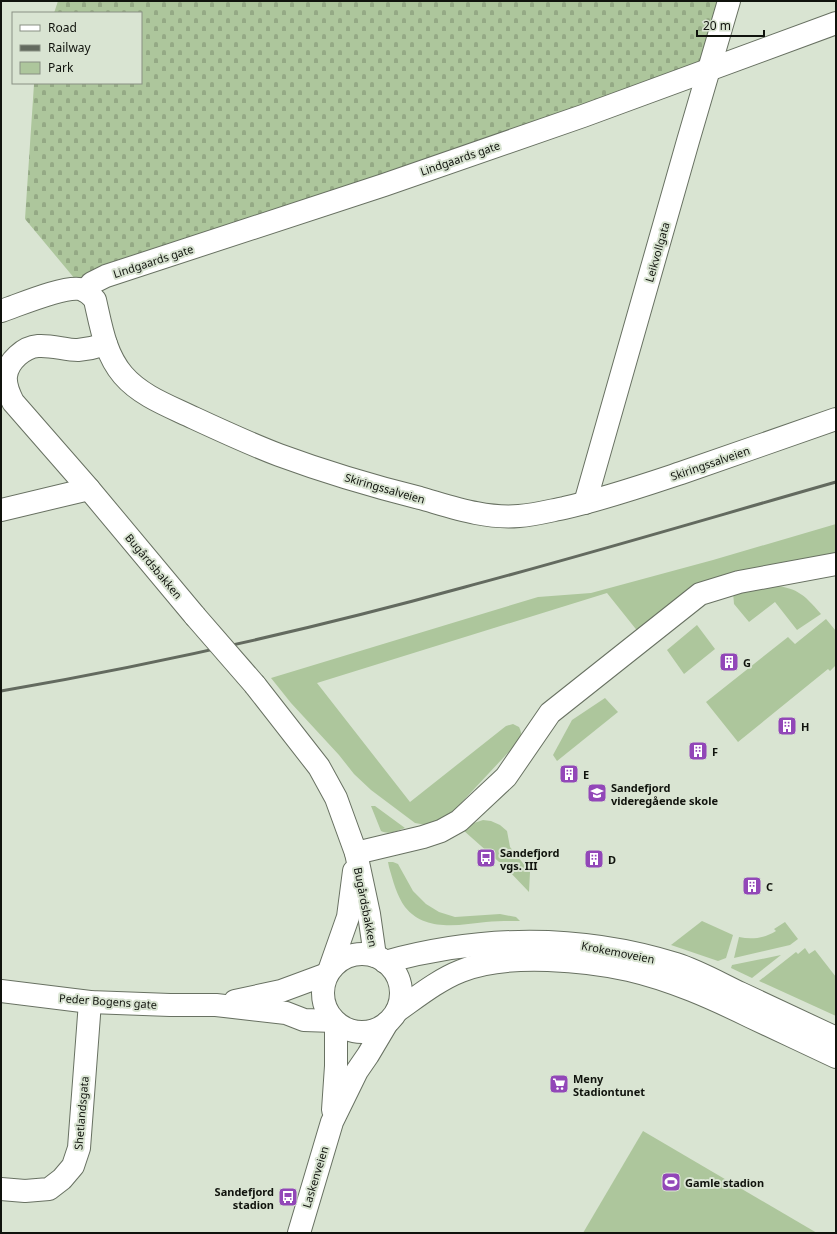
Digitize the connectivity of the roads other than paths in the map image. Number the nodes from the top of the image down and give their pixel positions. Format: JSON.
{"nodes":[{"id":1,"x":729,"y":1,"type":"edge"},
{"id":2,"x":836,"y":23,"type":"edge"},
{"id":3,"x":709,"y":70,"type":"junction"},
{"id":4,"x":85,"y":291,"type":"junction"},
{"id":5,"x":1,"y":311,"type":"edge"},
{"id":6,"x":106,"y":344,"type":"junction"},
{"id":7,"x":836,"y":418,"type":"edge"},
{"id":8,"x":89,"y":489,"type":"junction"},
{"id":9,"x":585,"y":503,"type":"junction"},
{"id":10,"x":1,"y":510,"type":"edge"},
{"id":11,"x":836,"y":564,"type":"edge"},
{"id":12,"x":356,"y":856,"type":"junction"},
{"id":13,"x":380,"y":959,"type":"junction"},
{"id":14,"x":328,"y":973,"type":"junction"},
{"id":15,"x":1,"y":991,"type":"edge"},
{"id":16,"x":90,"y":1002,"type":"junction"},
{"id":17,"x":216,"y":1005,"type":"junction"},
{"id":18,"x":392,"y":1017,"type":"junction"},
{"id":19,"x":335,"y":1022,"type":"junction"},
{"id":20,"x":836,"y":1038,"type":"edge"},
{"id":21,"x":836,"y":1057,"type":"edge"},
{"id":22,"x":332,"y":1122,"type":"junction"},
{"id":23,"x":1,"y":1189,"type":"edge"},
{"id":24,"x":299,"y":1233,"type":"edge"}],
"edges":[{"from":1,"to":3,"type":"street","name":"Leikvollgata"},
{"from":2,"to":3,"type":"street","name":"Lindgaards gate"},
{"from":3,"to":4,"type":"street","name":"Lindgaards gate"},
{"from":3,"to":9,"type":"street","name":"Leikvollgata"},
{"from":4,"to":5,"type":"street"},
{"from":4,"to":6,"type":"street","name":"Skiringssalveien"},
{"from":6,"to":8,"type":"street","name":"Bugårdsbakken"},
{"from":6,"to":9,"type":"street","name":"Skiringssalveien"},
{"from":7,"to":9,"type":"street","name":"Skiringssalveien"},
{"from":8,"to":10,"type":"street"},
{"from":8,"to":12,"type":"street","name":"Bugårdsbakken","bridge":true},
{"from":11,"to":12,"type":"street"},
{"from":12,"to":13,"type":"street","name":"Bugårdsbakken"},
{"from":12,"to":14,"type":"street","name":"Bugårdsbakken"},
{"from":13,"to":14,"type":"street"},
{"from":13,"to":18,"type":"street"},
{"from":13,"to":20,"type":"street","name":"Krokemoveien"},
{"from":14,"to":17,"type":"street","name":"Peder Bogens gate"},
{"from":14,"to":19,"type":"street"},
{"from":15,"to":16,"type":"street","name":"Peder Bogens gate"},
{"from":16,"to":17,"type":"street","name":"Peder Bogens gate"},
{"from":16,"to":23,"type":"street","name":"Shetlandsgata"},
{"from":17,"to":19,"type":"street","name":"Peder Bogens gate"},
{"from":18,"to":19,"type":"street"},
{"from":18,"to":21,"type":"street","name":"Krokemoveien"},
{"from":18,"to":22,"type":"street","name":"Laskenveien"},
{"from":19,"to":22,"type":"street","name":"Laskenveien"},
{"from":22,"to":24,"type":"street","name":"Laskenveien"}]}
